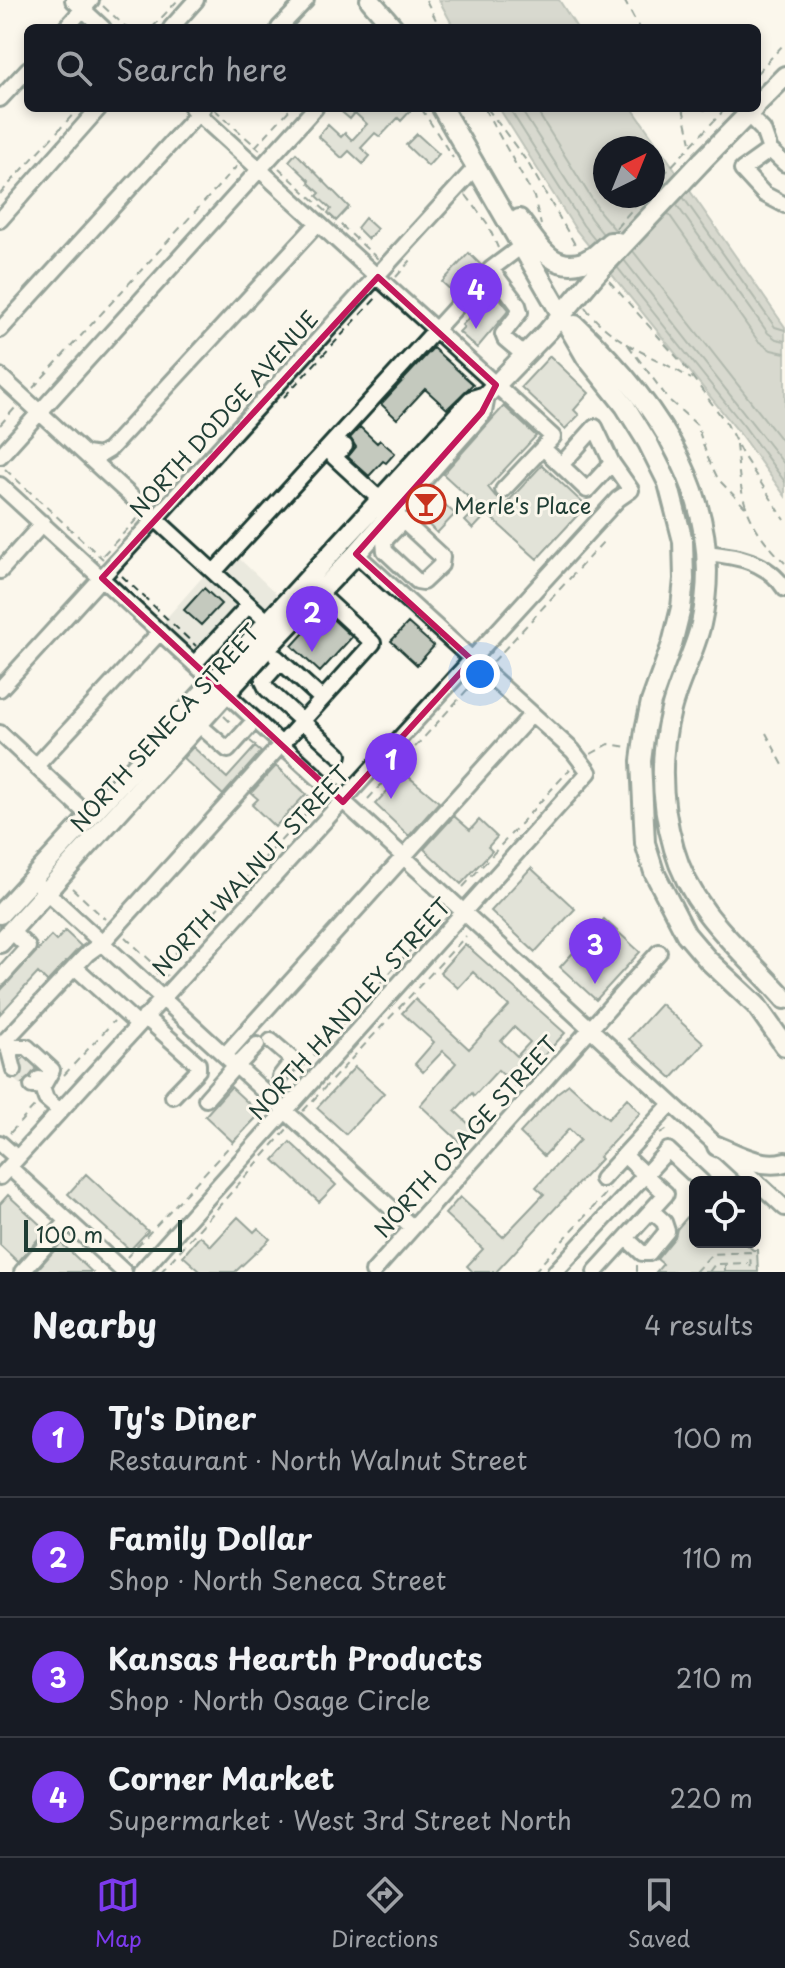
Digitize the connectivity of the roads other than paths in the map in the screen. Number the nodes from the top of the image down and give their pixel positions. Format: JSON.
{"nodes":[{"id":1,"x":196,"y":0,"type":"edge"},
{"id":2,"x":306,"y":0,"type":"edge"},
{"id":3,"x":370,"y":0,"type":"edge"},
{"id":4,"x":384,"y":0,"type":"edge"},
{"id":5,"x":86,"y":2,"type":"edge"},
{"id":6,"x":69,"y":24,"type":"edge"},
{"id":7,"x":100,"y":24,"type":"edge"},
{"id":8,"x":175,"y":24,"type":"edge"},
{"id":9,"x":283,"y":24,"type":"edge"},
{"id":10,"x":389,"y":24,"type":"edge"},
{"id":11,"x":390,"y":24,"type":"edge"},
{"id":12,"x":24,"y":73,"type":"edge"},
{"id":13,"x":785,"y":76,"type":"edge"},
{"id":14,"x":0,"y":99,"type":"edge"},
{"id":15,"x":761,"y":101,"type":"edge"},
{"id":16,"x":95,"y":112,"type":"edge"},
{"id":17,"x":195,"y":112,"type":"edge"},
{"id":18,"x":200,"y":112,"type":"edge"},
{"id":19,"x":311,"y":112,"type":"edge"},
{"id":20,"x":444,"y":112,"type":"edge"},
{"id":21,"x":750,"y":112,"type":"edge"},
{"id":22,"x":754,"y":112,"type":"edge"},
{"id":23,"x":770,"y":150,"type":"junction"},
{"id":24,"x":264,"y":164,"type":"junction"},
{"id":25,"x":785,"y":164,"type":"edge"},
{"id":26,"x":477,"y":166,"type":"junction"},
{"id":27,"x":496,"y":198,"type":"junction"},
{"id":28,"x":785,"y":205,"type":"edge"},
{"id":29,"x":0,"y":220,"type":"edge"},
{"id":30,"x":318,"y":223,"type":"junction"},
{"id":31,"x":523,"y":245,"type":"junction"},
{"id":32,"x":589,"y":265,"type":"junction"},
{"id":33,"x":491,"y":269,"type":"junction"},
{"id":34,"x":382,"y":272,"type":"junction"},
{"id":35,"x":563,"y":314,"type":"junction"},
{"id":36,"x":0,"y":330,"type":"edge"},
{"id":37,"x":436,"y":330,"type":"junction"},
{"id":38,"x":524,"y":355,"type":"junction"},
{"id":39,"x":0,"y":376,"type":"edge"},
{"id":40,"x":491,"y":390,"type":"junction"},
{"id":41,"x":40,"y":412,"type":"junction"},
{"id":42,"x":345,"y":446,"type":"dead end"},
{"id":43,"x":543,"y":448,"type":"junction"},
{"id":44,"x":86,"y":454,"type":"junction"},
{"id":45,"x":0,"y":456,"type":"edge"},
{"id":46,"x":612,"y":463,"type":"junction"},
{"id":47,"x":561,"y":465,"type":"junction"},
{"id":48,"x":0,"y":485,"type":"edge"},
{"id":49,"x":503,"y":490,"type":"dead end"},
{"id":50,"x":392,"y":511,"type":"junction"},
{"id":51,"x":156,"y":519,"type":"junction"},
{"id":52,"x":43,"y":523,"type":"junction"},
{"id":53,"x":706,"y":553,"type":"junction"},
{"id":54,"x":356,"y":554,"type":"junction"},
{"id":55,"x":0,"y":571,"type":"edge"},
{"id":56,"x":214,"y":572,"type":"junction"},
{"id":57,"x":102,"y":578,"type":"junction"},
{"id":58,"x":785,"y":589,"type":"edge"},
{"id":59,"x":319,"y":593,"type":"junction"},
{"id":60,"x":249,"y":605,"type":"junction"},
{"id":61,"x":268,"y":622,"type":"junction"},
{"id":62,"x":160,"y":632,"type":"junction"},
{"id":63,"x":266,"y":649,"type":"junction"},
{"id":64,"x":199,"y":659,"type":"junction"},
{"id":65,"x":472,"y":660,"type":"junction"},
{"id":66,"x":281,"y":661,"type":"junction"},
{"id":67,"x":219,"y":688,"type":"junction"},
{"id":68,"x":0,"y":689,"type":"edge"},
{"id":69,"x":322,"y":699,"type":"junction"},
{"id":70,"x":532,"y":714,"type":"junction"},
{"id":71,"x":255,"y":720,"type":"junction"},
{"id":72,"x":301,"y":720,"type":"junction"},
{"id":73,"x":201,"y":727,"type":"junction"},
{"id":74,"x":0,"y":733,"type":"edge"},
{"id":75,"x":280,"y":744,"type":"junction"},
{"id":76,"x":339,"y":755,"type":"dead end"},
{"id":77,"x":36,"y":766,"type":"junction"},
{"id":78,"x":343,"y":802,"type":"junction"},
{"id":79,"x":89,"y":816,"type":"junction"},
{"id":80,"x":403,"y":858,"type":"junction"},
{"id":81,"x":32,"y":879,"type":"junction"},
{"id":82,"x":47,"y":892,"type":"junction"},
{"id":83,"x":0,"y":914,"type":"edge"},
{"id":84,"x":464,"y":914,"type":"junction"},
{"id":85,"x":6,"y":937,"type":"edge"},
{"id":86,"x":102,"y":943,"type":"junction"},
{"id":87,"x":659,"y":952,"type":"dead end"},
{"id":88,"x":75,"y":967,"type":"junction"},
{"id":89,"x":0,"y":978,"type":"edge"},
{"id":90,"x":163,"y":998,"type":"junction"},
{"id":91,"x":785,"y":999,"type":"edge"},
{"id":92,"x":785,"y":1005,"type":"edge"},
{"id":93,"x":767,"y":1019,"type":"junction"},
{"id":94,"x":142,"y":1021,"type":"junction"},
{"id":95,"x":590,"y":1030,"type":"junction"},
{"id":96,"x":4,"y":1043,"type":"edge"},
{"id":97,"x":785,"y":1046,"type":"edge"},
{"id":98,"x":220,"y":1050,"type":"junction"},
{"id":99,"x":198,"y":1064,"type":"junction"},
{"id":100,"x":292,"y":1065,"type":"junction"},
{"id":101,"x":18,"y":1066,"type":"tunnel mouth"},
{"id":102,"x":237,"y":1066,"type":"junction"},
{"id":103,"x":280,"y":1077,"type":"dead end"},
{"id":104,"x":311,"y":1082,"type":"junction"},
{"id":105,"x":173,"y":1096,"type":"dead end"},
{"id":106,"x":206,"y":1099,"type":"dead end"},
{"id":107,"x":671,"y":1104,"type":"junction"},
{"id":108,"x":60,"y":1111,"type":"junction"},
{"id":109,"x":290,"y":1115,"type":"junction"},
{"id":110,"x":4,"y":1138,"type":"edge"},
{"id":111,"x":717,"y":1146,"type":"junction"},
{"id":112,"x":624,"y":1155,"type":"junction"},
{"id":113,"x":785,"y":1162,"type":"edge"},
{"id":114,"x":8,"y":1168,"type":"edge"},
{"id":115,"x":645,"y":1175,"type":"junction"},
{"id":116,"x":696,"y":1176,"type":"edge"},
{"id":117,"x":609,"y":1181,"type":"road end"},
{"id":118,"x":785,"y":1208,"type":"edge"},
{"id":119,"x":652,"y":1211,"type":"junction"},
{"id":120,"x":68,"y":1221,"type":"junction"},
{"id":121,"x":412,"y":1227,"type":"junction"},
{"id":122,"x":626,"y":1238,"type":"junction"},
{"id":123,"x":22,"y":1272,"type":"edge"},
{"id":124,"x":124,"y":1272,"type":"edge"},
{"id":125,"x":141,"y":1272,"type":"edge"},
{"id":126,"x":373,"y":1272,"type":"edge"},
{"id":127,"x":555,"y":1272,"type":"edge"},
{"id":128,"x":595,"y":1272,"type":"edge"}],
"edges":[{"from":1,"to":8,"type":"street"},
{"from":2,"to":9,"type":"street"},
{"from":3,"to":10,"type":"main road"},
{"from":4,"to":11,"type":"main road"},
{"from":5,"to":6,"type":"street"},
{"from":5,"to":7,"type":"street"},
{"from":12,"to":14,"type":"street"},
{"from":13,"to":15,"type":"main road","name":"NORTH SENECA STREET"},
{"from":16,"to":29,"type":"street"},
{"from":17,"to":36,"type":"street"},
{"from":18,"to":24,"type":"street"},
{"from":19,"to":24,"type":"street"},
{"from":20,"to":26,"type":"main road"},
{"from":21,"to":32,"type":"main road","name":"NORTH SENECA STREET","bridge":true},
{"from":22,"to":23,"type":"street"},
{"from":23,"to":25,"type":"street"},
{"from":23,"to":28,"type":"street"},
{"from":24,"to":30,"type":"street"},
{"from":24,"to":41,"type":"street"},
{"from":26,"to":27,"type":"main road"},
{"from":26,"to":34,"type":"street","name":"NORTH DODGE AVENUE"},
{"from":27,"to":31,"type":"main road"},
{"from":27,"to":32,"type":"main road"},
{"from":30,"to":34,"type":"street"},
{"from":30,"to":44,"type":"street"},
{"from":31,"to":33,"type":"street"},
{"from":31,"to":35,"type":"main road"},
{"from":32,"to":35,"type":"main road","name":"NORTH SENECA STREET"},
{"from":33,"to":37,"type":"street"},
{"from":33,"to":38,"type":"street"},
{"from":34,"to":37,"type":"street"},
{"from":34,"to":51,"type":"street","name":"NORTH DODGE AVENUE"},
{"from":35,"to":38,"type":"main road","name":"NORTH SENECA STREET"},
{"from":35,"to":53,"type":"main road"},
{"from":35,"to":93,"type":"main road"},
{"from":37,"to":40,"type":"street"},
{"from":37,"to":56,"type":"street"},
{"from":38,"to":40,"type":"main road","name":"NORTH SENECA STREET"},
{"from":39,"to":41,"type":"street"},
{"from":40,"to":43,"type":"street"},
{"from":40,"to":50,"type":"main road","name":"NORTH SENECA STREET"},
{"from":41,"to":44,"type":"street"},
{"from":41,"to":45,"type":"street"},
{"from":42,"to":50,"type":"street"},
{"from":43,"to":47,"type":"street"},
{"from":43,"to":49,"type":"street"},
{"from":44,"to":51,"type":"street"},
{"from":46,"to":47,"type":"street"},
{"from":46,"to":47,"type":"street"},
{"from":46,"to":65,"type":"street","name":"NORTH WALNUT STREET"},
{"from":48,"to":52,"type":"street"},
{"from":50,"to":54,"type":"main road","name":"NORTH SENECA STREET"},
{"from":50,"to":61,"type":"main road","name":"NORTH SENECA STREET"},
{"from":51,"to":56,"type":"street"},
{"from":51,"to":57,"type":"street","name":"NORTH DODGE AVENUE"},
{"from":52,"to":55,"type":"street"},
{"from":52,"to":57,"type":"street"},
{"from":53,"to":58,"type":"street"},
{"from":53,"to":91,"type":"main road"},
{"from":54,"to":59,"type":"main road","name":"NORTH SENECA STREET"},
{"from":54,"to":65,"type":"street"},
{"from":56,"to":60,"type":"street"},
{"from":57,"to":62,"type":"street"},
{"from":57,"to":68,"type":"street","name":"NORTH DODGE AVENUE"},
{"from":59,"to":63,"type":"main road","name":"NORTH SENECA STREET"},
{"from":59,"to":69,"type":"street"},
{"from":60,"to":61,"type":"street"},
{"from":60,"to":64,"type":"street"},
{"from":61,"to":67,"type":"main road","name":"NORTH SENECA STREET"},
{"from":62,"to":64,"type":"street"},
{"from":62,"to":77,"type":"street"},
{"from":63,"to":66,"type":"street"},
{"from":63,"to":67,"type":"main road","name":"NORTH SENECA STREET"},
{"from":64,"to":67,"type":"street"},
{"from":65,"to":70,"type":"street"},
{"from":65,"to":78,"type":"street","name":"NORTH WALNUT STREET"},
{"from":66,"to":69,"type":"street"},
{"from":66,"to":72,"type":"street"},
{"from":67,"to":71,"type":"street"},
{"from":67,"to":73,"type":"main road","name":"NORTH SENECA STREET"},
{"from":67,"to":79,"type":"main road","name":"NORTH SENECA STREET"},
{"from":69,"to":72,"type":"street"},
{"from":70,"to":80,"type":"street"},
{"from":70,"to":84,"type":"street","name":"NORTH HANDLEY STREET"},
{"from":71,"to":73,"type":"street"},
{"from":71,"to":75,"type":"street"},
{"from":72,"to":75,"type":"street"},
{"from":72,"to":76,"type":"street"},
{"from":73,"to":82,"type":"main road","name":"NORTH SENECA STREET"},
{"from":74,"to":77,"type":"street"},
{"from":75,"to":78,"type":"street"},
{"from":75,"to":86,"type":"street"},
{"from":77,"to":79,"type":"street"},
{"from":78,"to":80,"type":"street"},
{"from":78,"to":90,"type":"street","name":"NORTH WALNUT STREET"},
{"from":79,"to":81,"type":"main road","name":"NORTH SENECA STREET"},
{"from":80,"to":84,"type":"street"},
{"from":80,"to":98,"type":"street"},
{"from":81,"to":82,"type":"street"},
{"from":81,"to":83,"type":"main road","name":"NORTH SENECA STREET"},
{"from":82,"to":85,"type":"main road","name":"NORTH SENECA STREET"},
{"from":82,"to":86,"type":"street"},
{"from":84,"to":95,"type":"street"},
{"from":84,"to":104,"type":"street","name":"NORTH HANDLEY STREET"},
{"from":85,"to":89,"type":"street"},
{"from":86,"to":88,"type":"street"},
{"from":86,"to":90,"type":"street"},
{"from":87,"to":95,"type":"street","name":"NORTH OSAGE STREET"},
{"from":88,"to":94,"type":"street"},
{"from":88,"to":96,"type":"street"},
{"from":90,"to":94,"type":"street","name":"NORTH WALNUT STREET"},
{"from":90,"to":98,"type":"street"},
{"from":92,"to":93,"type":"street"},
{"from":93,"to":97,"type":"main road"},
{"from":94,"to":99,"type":"street"},
{"from":94,"to":108,"type":"street","name":"NORTH WALNUT STREET"},
{"from":95,"to":107,"type":"street"},
{"from":95,"to":121,"type":"street","name":"NORTH OSAGE STREET"},
{"from":96,"to":101,"type":"street"},
{"from":96,"to":108,"type":"street"},
{"from":98,"to":99,"type":"street"},
{"from":98,"to":102,"type":"street"},
{"from":99,"to":105,"type":"street"},
{"from":100,"to":102,"type":"street"},
{"from":100,"to":103,"type":"street"},
{"from":100,"to":104,"type":"street"},
{"from":102,"to":106,"type":"street"},
{"from":102,"to":109,"type":"street"},
{"from":104,"to":109,"type":"street","name":"NORTH HANDLEY STREET"},
{"from":107,"to":111,"type":"street"},
{"from":107,"to":112,"type":"street"},
{"from":108,"to":114,"type":"street","name":"NORTH WALNUT STREET"},
{"from":109,"to":121,"type":"street"},
{"from":109,"to":125,"type":"street","name":"NORTH HANDLEY STREET"},
{"from":110,"to":114,"type":"street"},
{"from":111,"to":113,"type":"main road"},
{"from":111,"to":118,"type":"street"},
{"from":112,"to":115,"type":"street"},
{"from":112,"to":117,"type":"street"},
{"from":114,"to":120,"type":"street"},
{"from":115,"to":116,"type":"street"},
{"from":115,"to":119,"type":"street"},
{"from":115,"to":127,"type":"street"},
{"from":119,"to":122,"type":"street"},
{"from":119,"to":122,"type":"street"},
{"from":120,"to":123,"type":"street"},
{"from":120,"to":124,"type":"street"},
{"from":121,"to":126,"type":"street","name":"NORTH OSAGE STREET"},
{"from":122,"to":128,"type":"street"}]}
